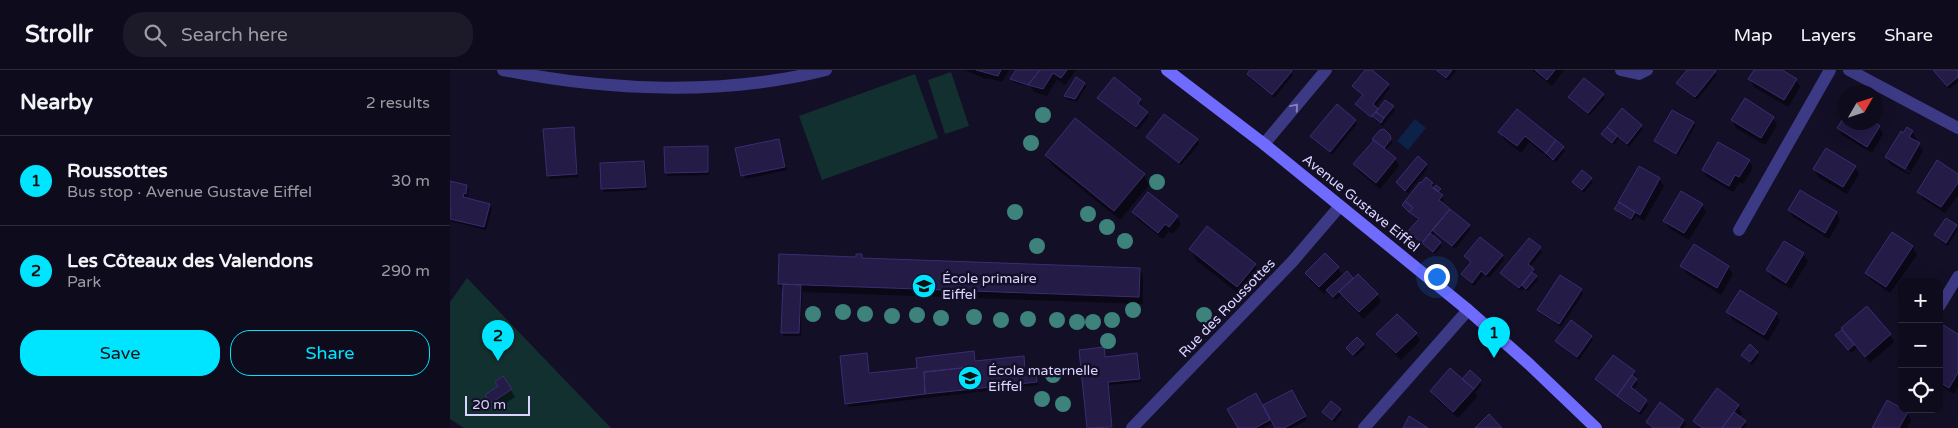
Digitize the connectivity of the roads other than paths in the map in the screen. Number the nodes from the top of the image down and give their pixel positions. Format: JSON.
{"nodes":[{"id":1,"x":503,"y":70,"type":"edge"},
{"id":2,"x":826,"y":70,"type":"edge"},
{"id":3,"x":1167,"y":70,"type":"edge"},
{"id":4,"x":1326,"y":70,"type":"edge"},
{"id":5,"x":1622,"y":70,"type":"edge"},
{"id":6,"x":1647,"y":70,"type":"edge"},
{"id":7,"x":1830,"y":70,"type":"edge"},
{"id":8,"x":1849,"y":70,"type":"edge"},
{"id":9,"x":1958,"y":128,"type":"edge"},
{"id":10,"x":1264,"y":144,"type":"junction"},
{"id":11,"x":1340,"y":206,"type":"junction"},
{"id":12,"x":1739,"y":230,"type":"dead end"},
{"id":13,"x":1958,"y":276,"type":"edge"},
{"id":14,"x":1943,"y":301,"type":"edge"},
{"id":15,"x":1468,"y":310,"type":"junction"},
{"id":16,"x":1132,"y":428,"type":"edge"},
{"id":17,"x":1364,"y":428,"type":"edge"},
{"id":18,"x":1596,"y":428,"type":"edge"}],
"edges":[{"from":1,"to":2,"type":"street"},
{"from":3,"to":10,"type":"main road","name":"Avenue Gustave Eiffel"},
{"from":10,"to":4,"type":"street","one_way":true},
{"from":5,"to":6,"type":"street"},
{"from":7,"to":12,"type":"street"},
{"from":8,"to":9,"type":"street"},
{"from":10,"to":11,"type":"main road","name":"Avenue Gustave Eiffel"},
{"from":11,"to":15,"type":"main road","name":"Avenue Gustave Eiffel"},
{"from":11,"to":16,"type":"street","name":"Rue des Roussottes"},
{"from":13,"to":14,"type":"lane"},
{"from":15,"to":17,"type":"street"},
{"from":15,"to":18,"type":"main road","name":"Avenue Gustave Eiffel"}]}
